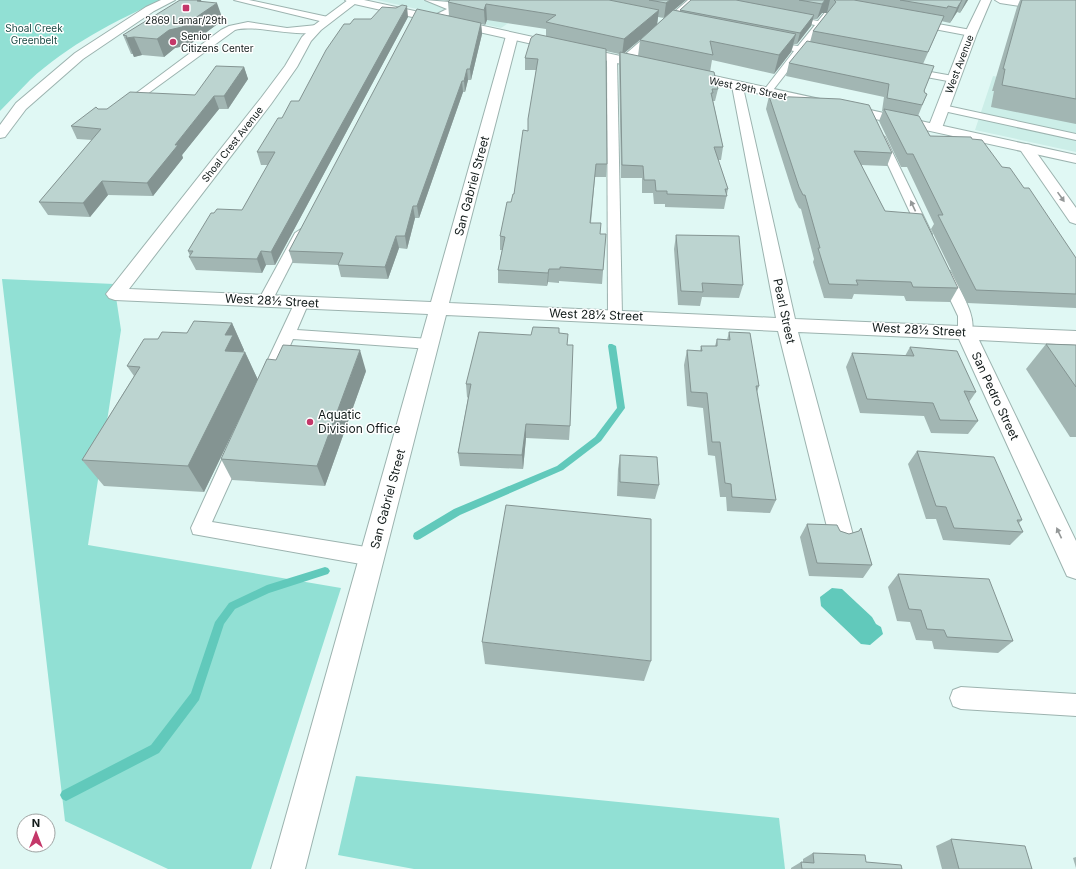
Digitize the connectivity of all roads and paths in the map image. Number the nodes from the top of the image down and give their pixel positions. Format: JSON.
{"nodes":[{"id":1,"x":170,"y":0,"type":"edge"},
{"id":2,"x":238,"y":0,"type":"edge"},
{"id":3,"x":353,"y":0,"type":"edge"},
{"id":4,"x":429,"y":0,"type":"edge"},
{"id":5,"x":839,"y":0,"type":"edge"},
{"id":6,"x":986,"y":0,"type":"edge"},
{"id":7,"x":1000,"y":0,"type":"edge"},
{"id":8,"x":697,"y":1,"type":"edge"},
{"id":9,"x":182,"y":3,"type":"edge"},
{"id":10,"x":820,"y":6,"type":"dead end"},
{"id":11,"x":836,"y":9,"type":"junction"},
{"id":12,"x":1076,"y":12,"type":"edge"},
{"id":13,"x":415,"y":15,"type":"junction"},
{"id":14,"x":782,"y":16,"type":"edge"},
{"id":15,"x":434,"y":19,"type":"junction"},
{"id":16,"x":655,"y":21,"type":"edge"},
{"id":17,"x":910,"y":22,"type":"edge"},
{"id":18,"x":322,"y":24,"type":"junction"},
{"id":19,"x":668,"y":24,"type":"junction"},
{"id":20,"x":820,"y":24,"type":"junction"},
{"id":21,"x":128,"y":26,"type":"junction"},
{"id":22,"x":680,"y":26,"type":"edge"},
{"id":23,"x":409,"y":27,"type":"edge"},
{"id":24,"x":971,"y":33,"type":"junction"},
{"id":25,"x":512,"y":36,"type":"junction"},
{"id":26,"x":762,"y":42,"type":"edge"},
{"id":27,"x":800,"y":49,"type":"junction"},
{"id":28,"x":830,"y":55,"type":"edge"},
{"id":29,"x":612,"y":58,"type":"junction"},
{"id":30,"x":625,"y":61,"type":"junction"},
{"id":31,"x":663,"y":69,"type":"edge"},
{"id":32,"x":900,"y":69,"type":"edge"},
{"id":33,"x":678,"y":72,"type":"edge"},
{"id":34,"x":953,"y":80,"type":"junction"},
{"id":35,"x":738,"y":86,"type":"junction"},
{"id":36,"x":767,"y":92,"type":"junction"},
{"id":37,"x":943,"y":108,"type":"junction"},
{"id":38,"x":115,"y":113,"type":"edge"},
{"id":39,"x":869,"y":114,"type":"junction"},
{"id":40,"x":935,"y":128,"type":"junction"},
{"id":41,"x":0,"y":134,"type":"edge"},
{"id":42,"x":1076,"y":137,"type":"edge"},
{"id":43,"x":1026,"y":148,"type":"junction"},
{"id":44,"x":1076,"y":159,"type":"edge"},
{"id":45,"x":1076,"y":219,"type":"edge"},
{"id":46,"x":306,"y":224,"type":"edge"},
{"id":47,"x":931,"y":244,"type":"edge"},
{"id":48,"x":941,"y":266,"type":"edge"},
{"id":49,"x":115,"y":294,"type":"joint"},
{"id":50,"x":265,"y":301,"type":"junction"},
{"id":51,"x":302,"y":302,"type":"junction"},
{"id":52,"x":440,"y":309,"type":"junction"},
{"id":53,"x":615,"y":316,"type":"junction"},
{"id":54,"x":786,"y":323,"type":"junction"},
{"id":55,"x":965,"y":332,"type":"junction"},
{"id":56,"x":288,"y":334,"type":"junction"},
{"id":57,"x":1076,"y":338,"type":"edge"},
{"id":58,"x":430,"y":344,"type":"junction"},
{"id":59,"x":265,"y":384,"type":"edge"},
{"id":60,"x":242,"y":434,"type":"edge"},
{"id":61,"x":841,"y":535,"type":"edge"},
{"id":62,"x":372,"y":557,"type":"junction"},
{"id":63,"x":1076,"y":568,"type":"edge"},
{"id":64,"x":961,"y":698,"type":"dead end"},
{"id":65,"x":1076,"y":705,"type":"edge"},
{"id":66,"x":288,"y":869,"type":"edge"}],
"edges":[{"from":1,"to":21,"type":"street"},
{"from":2,"to":18,"type":"lane"},
{"from":3,"to":13,"type":"street"},
{"from":3,"to":18,"type":"street","name":"Shoal Crest Avenue"},
{"from":4,"to":15,"type":"lane"},
{"from":5,"to":11,"type":"lane"},
{"from":6,"to":24,"type":"street","name":"West Avenue"},
{"from":7,"to":12,"type":"street"},
{"from":8,"to":19,"type":"street"},
{"from":9,"to":21,"type":"street"},
{"from":10,"to":11,"type":"lane"},
{"from":11,"to":20,"type":"lane"},
{"from":13,"to":15,"type":"street"},
{"from":13,"to":23,"type":"lane"},
{"from":14,"to":20,"type":"lane"},
{"from":15,"to":25,"type":"street"},
{"from":16,"to":19,"type":"lane"},
{"from":17,"to":24,"type":"lane"},
{"from":18,"to":38,"type":"lane"},
{"from":18,"to":49,"type":"street","name":"Shoal Crest Avenue"},
{"from":19,"to":22,"type":"lane"},
{"from":19,"to":30,"type":"street"},
{"from":20,"to":27,"type":"lane"},
{"from":21,"to":41,"type":"street"},
{"from":24,"to":34,"type":"street","name":"West Avenue"},
{"from":25,"to":29,"type":"street"},
{"from":25,"to":52,"type":"street","name":"San Gabriel Street"},
{"from":26,"to":27,"type":"lane"},
{"from":27,"to":28,"type":"lane"},
{"from":27,"to":36,"type":"lane"},
{"from":29,"to":30,"type":"street"},
{"from":29,"to":53,"type":"lane"},
{"from":30,"to":31,"type":"street"},
{"from":32,"to":34,"type":"lane"},
{"from":33,"to":35,"type":"street","name":"West 29th Street"},
{"from":34,"to":37,"type":"street","name":"West Avenue"},
{"from":35,"to":36,"type":"street","name":"West 29th Street"},
{"from":35,"to":54,"type":"street","name":"Pearl Street"},
{"from":36,"to":39,"type":"street","name":"West 29th Street"},
{"from":37,"to":40,"type":"street","name":"West Avenue"},
{"from":37,"to":42,"type":"lane"},
{"from":39,"to":40,"type":"street","name":"West 29th Street"},
{"from":47,"to":39,"type":"lane","one_way":true},
{"from":40,"to":43,"type":"street","name":"West 29th Street"},
{"from":43,"to":44,"type":"street","name":"West 29th Street"},
{"from":43,"to":45,"type":"street","one_way":true},
{"from":46,"to":50,"type":"lane"},
{"from":48,"to":55,"type":"lane","name":"San Pedro Street"},
{"from":49,"to":50,"type":"street","name":"West 28½ Street"},
{"from":50,"to":51,"type":"street","name":"West 28½ Street"},
{"from":51,"to":52,"type":"street","name":"West 28½ Street"},
{"from":51,"to":56,"type":"lane"},
{"from":52,"to":53,"type":"street","name":"West 28½ Street"},
{"from":52,"to":58,"type":"street","name":"San Gabriel Street"},
{"from":53,"to":54,"type":"street","name":"West 28½ Street"},
{"from":54,"to":55,"type":"street","name":"West 28½ Street"},
{"from":54,"to":61,"type":"street","name":"Pearl Street"},
{"from":55,"to":57,"type":"street","name":"West 28½ Street"},
{"from":63,"to":55,"type":"street","name":"San Pedro Street","one_way":true},
{"from":56,"to":58,"type":"lane"},
{"from":56,"to":59,"type":"lane"},
{"from":58,"to":62,"type":"street","name":"San Gabriel Street"},
{"from":60,"to":62,"type":"lane"},
{"from":62,"to":66,"type":"street","name":"San Gabriel Street"},
{"from":64,"to":65,"type":"lane"}]}
